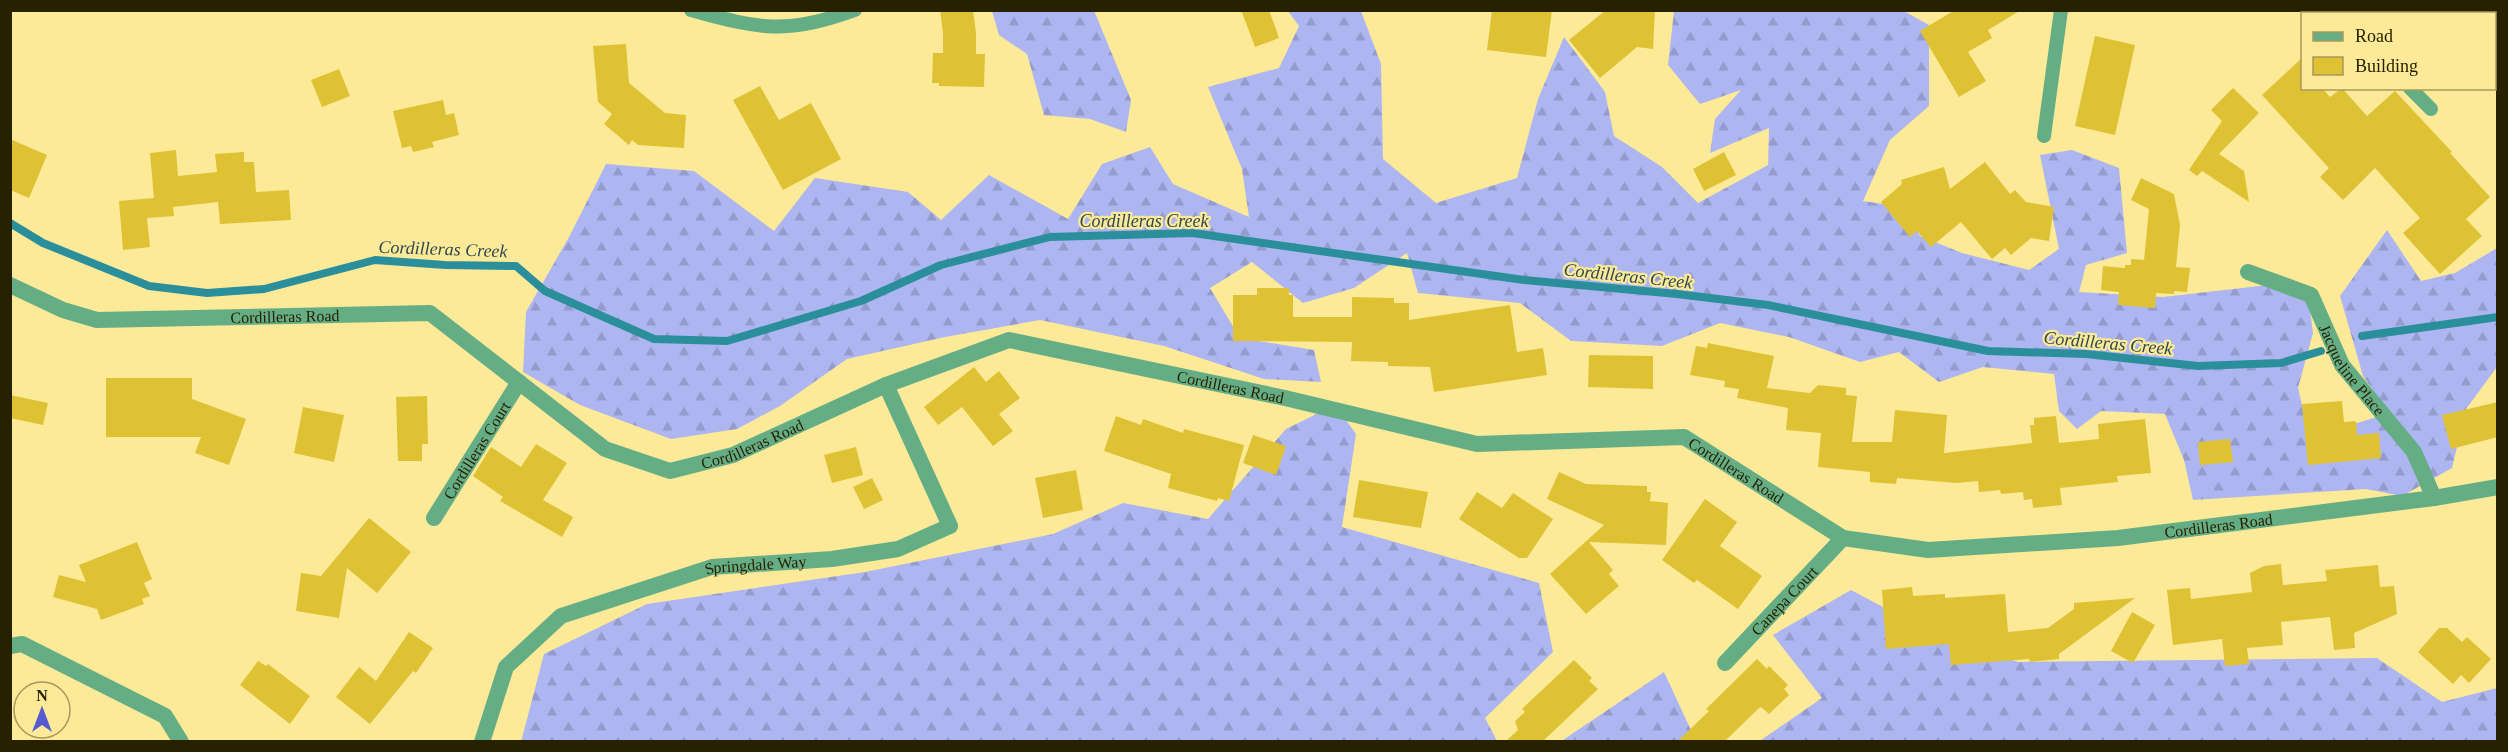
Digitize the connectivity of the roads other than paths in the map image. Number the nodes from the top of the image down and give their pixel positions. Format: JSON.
{"nodes":[{"id":1,"x":691,"y":10,"type":"edge"},
{"id":2,"x":855,"y":10,"type":"edge"},
{"id":3,"x":2061,"y":10,"type":"edge"},
{"id":4,"x":2412,"y":90,"type":"edge"},
{"id":5,"x":2431,"y":109,"type":"dead end"},
{"id":6,"x":2044,"y":135,"type":"dead end"},
{"id":7,"x":2248,"y":272,"type":"dead end"},
{"id":8,"x":10,"y":285,"type":"edge"},
{"id":9,"x":519,"y":382,"type":"junction"},
{"id":10,"x":886,"y":385,"type":"junction"},
{"id":11,"x":2498,"y":487,"type":"edge"},
{"id":12,"x":2434,"y":498,"type":"junction"},
{"id":13,"x":434,"y":518,"type":"dead end"},
{"id":14,"x":1843,"y":538,"type":"junction"},
{"id":15,"x":10,"y":646,"type":"edge"},
{"id":16,"x":1725,"y":663,"type":"dead end"},
{"id":17,"x":181,"y":741,"type":"edge"},
{"id":18,"x":482,"y":741,"type":"edge"}],
"edges":[{"from":1,"to":2,"type":"lane"},
{"from":3,"to":6,"type":"lane"},
{"from":4,"to":5,"type":"lane"},
{"from":7,"to":12,"type":"street","name":"Jacqueline Place"},
{"from":8,"to":9,"type":"street","name":"Cordilleras Road"},
{"from":9,"to":10,"type":"street","name":"Cordilleras Road"},
{"from":9,"to":13,"type":"street","name":"Cordilleras Court"},
{"from":10,"to":14,"type":"street","name":"Cordilleras Road"},
{"from":10,"to":18,"type":"street","name":"Springdale Way"},
{"from":11,"to":12,"type":"street","name":"Cordilleras Road"},
{"from":12,"to":14,"type":"street","name":"Cordilleras Road"},
{"from":14,"to":16,"type":"street","name":"Canepa Court"},
{"from":15,"to":17,"type":"street"}]}
